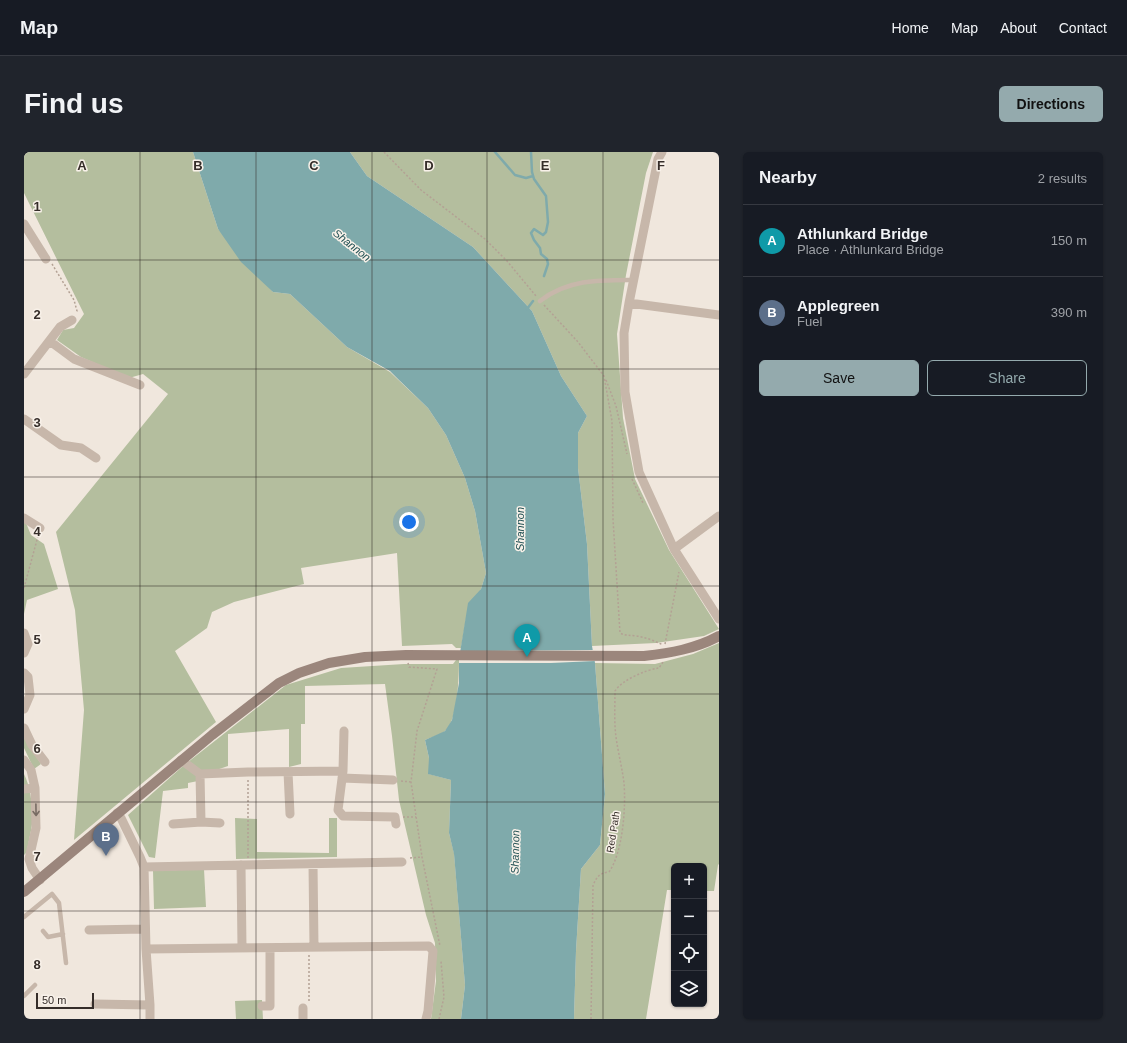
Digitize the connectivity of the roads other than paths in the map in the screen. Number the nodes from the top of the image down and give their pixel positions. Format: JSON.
{"nodes":[{"id":1,"x":662,"y":152,"type":"edge"},
{"id":2,"x":24,"y":224,"type":"edge"},
{"id":3,"x":46,"y":258,"type":"road end"},
{"id":4,"x":634,"y":280,"type":"junction"},
{"id":5,"x":540,"y":301,"type":"road end"},
{"id":6,"x":629,"y":303,"type":"junction"},
{"id":7,"x":719,"y":315,"type":"edge"},
{"id":8,"x":72,"y":320,"type":"road end"},
{"id":9,"x":51,"y":342,"type":"junction"},
{"id":10,"x":24,"y":374,"type":"edge"},
{"id":11,"x":140,"y":385,"type":"dead end"},
{"id":12,"x":24,"y":419,"type":"edge"},
{"id":13,"x":96,"y":458,"type":"dead end"},
{"id":14,"x":719,"y":516,"type":"edge"},
{"id":15,"x":24,"y":518,"type":"edge"},
{"id":16,"x":40,"y":528,"type":"road end"},
{"id":17,"x":674,"y":549,"type":"junction"},
{"id":18,"x":719,"y":619,"type":"edge"},
{"id":19,"x":24,"y":633,"type":"edge"},
{"id":20,"x":719,"y":636,"type":"edge"},
{"id":21,"x":24,"y":653,"type":"edge"},
{"id":22,"x":24,"y":673,"type":"edge"},
{"id":23,"x":24,"y":709,"type":"edge"},
{"id":24,"x":24,"y":728,"type":"edge"},
{"id":25,"x":344,"y":731,"type":"dead end"},
{"id":26,"x":24,"y":760,"type":"edge"},
{"id":27,"x":182,"y":760,"type":"junction"},
{"id":28,"x":45,"y":762,"type":"dead end"},
{"id":29,"x":288,"y":772,"type":"junction"},
{"id":30,"x":200,"y":774,"type":"junction"},
{"id":31,"x":342,"y":775,"type":"junction"},
{"id":32,"x":393,"y":780,"type":"dead end"},
{"id":33,"x":35,"y":788,"type":"junction"},
{"id":34,"x":24,"y":789,"type":"edge"},
{"id":35,"x":117,"y":813,"type":"junction"},
{"id":36,"x":290,"y":814,"type":"dead end"},
{"id":37,"x":396,"y":817,"type":"road end"},
{"id":38,"x":201,"y":822,"type":"junction"},
{"id":39,"x":220,"y":823,"type":"dead end"},
{"id":40,"x":173,"y":824,"type":"dead end"},
{"id":41,"x":402,"y":862,"type":"road end"},
{"id":42,"x":313,"y":864,"type":"junction"},
{"id":43,"x":244,"y":865,"type":"junction"},
{"id":44,"x":144,"y":867,"type":"junction"},
{"id":45,"x":40,"y":880,"type":"junction"},
{"id":46,"x":24,"y":892,"type":"edge"},
{"id":47,"x":24,"y":917,"type":"edge"},
{"id":48,"x":145,"y":929,"type":"junction"},
{"id":49,"x":89,"y":930,"type":"dead end"},
{"id":50,"x":43,"y":931,"type":"dead end"},
{"id":51,"x":63,"y":934,"type":"junction"},
{"id":52,"x":311,"y":947,"type":"junction"},
{"id":53,"x":242,"y":948,"type":"junction"},
{"id":54,"x":270,"y":948,"type":"junction"},
{"id":55,"x":146,"y":950,"type":"junction"},
{"id":56,"x":66,"y":963,"type":"dead end"},
{"id":57,"x":35,"y":986,"type":"dead end"},
{"id":58,"x":24,"y":996,"type":"edge"},
{"id":59,"x":95,"y":1004,"type":"dead end"},
{"id":60,"x":150,"y":1005,"type":"junction"},
{"id":61,"x":262,"y":1006,"type":"dead end"},
{"id":62,"x":303,"y":1008,"type":"road end"},
{"id":63,"x":150,"y":1019,"type":"edge"},
{"id":64,"x":303,"y":1019,"type":"edge"},
{"id":65,"x":426,"y":1019,"type":"edge"}],
"edges":[{"from":1,"to":4,"type":"street"},
{"from":2,"to":3,"type":"street"},
{"from":4,"to":5,"type":"lane"},
{"from":4,"to":6,"type":"street"},
{"from":6,"to":7,"type":"street"},
{"from":6,"to":17,"type":"street"},
{"from":8,"to":9,"type":"street"},
{"from":9,"to":10,"type":"street"},
{"from":9,"to":11,"type":"street"},
{"from":12,"to":13,"type":"street"},
{"from":14,"to":17,"type":"street"},
{"from":15,"to":16,"type":"street"},
{"from":17,"to":18,"type":"street"},
{"from":19,"to":21,"type":"street"},
{"from":20,"to":27,"type":"main road"},
{"from":22,"to":23,"type":"street"},
{"from":24,"to":28,"type":"street"},
{"from":25,"to":31,"type":"street"},
{"from":26,"to":33,"type":"street"},
{"from":27,"to":30,"type":"street"},
{"from":27,"to":35,"type":"main road"},
{"from":29,"to":30,"type":"street"},
{"from":29,"to":31,"type":"street"},
{"from":29,"to":36,"type":"street"},
{"from":30,"to":38,"type":"street"},
{"from":31,"to":32,"type":"street"},
{"from":31,"to":37,"type":"street"},
{"from":33,"to":34,"type":"street"},
{"from":33,"to":45,"type":"street","one_way":true},
{"from":35,"to":44,"type":"street"},
{"from":35,"to":45,"type":"main road"},
{"from":38,"to":39,"type":"street"},
{"from":38,"to":40,"type":"street"},
{"from":41,"to":42,"type":"street"},
{"from":42,"to":43,"type":"street"},
{"from":42,"to":52,"type":"street"},
{"from":43,"to":44,"type":"street"},
{"from":43,"to":53,"type":"street"},
{"from":44,"to":48,"type":"street"},
{"from":45,"to":46,"type":"main road"},
{"from":47,"to":51,"type":"lane"},
{"from":48,"to":49,"type":"street"},
{"from":48,"to":55,"type":"street"},
{"from":50,"to":51,"type":"lane"},
{"from":51,"to":56,"type":"lane"},
{"from":52,"to":54,"type":"street"},
{"from":52,"to":65,"type":"street"},
{"from":53,"to":54,"type":"street"},
{"from":53,"to":55,"type":"street"},
{"from":54,"to":61,"type":"street"},
{"from":55,"to":60,"type":"street"},
{"from":57,"to":58,"type":"lane"},
{"from":59,"to":60,"type":"street"},
{"from":60,"to":63,"type":"street"},
{"from":62,"to":64,"type":"street"}]}
